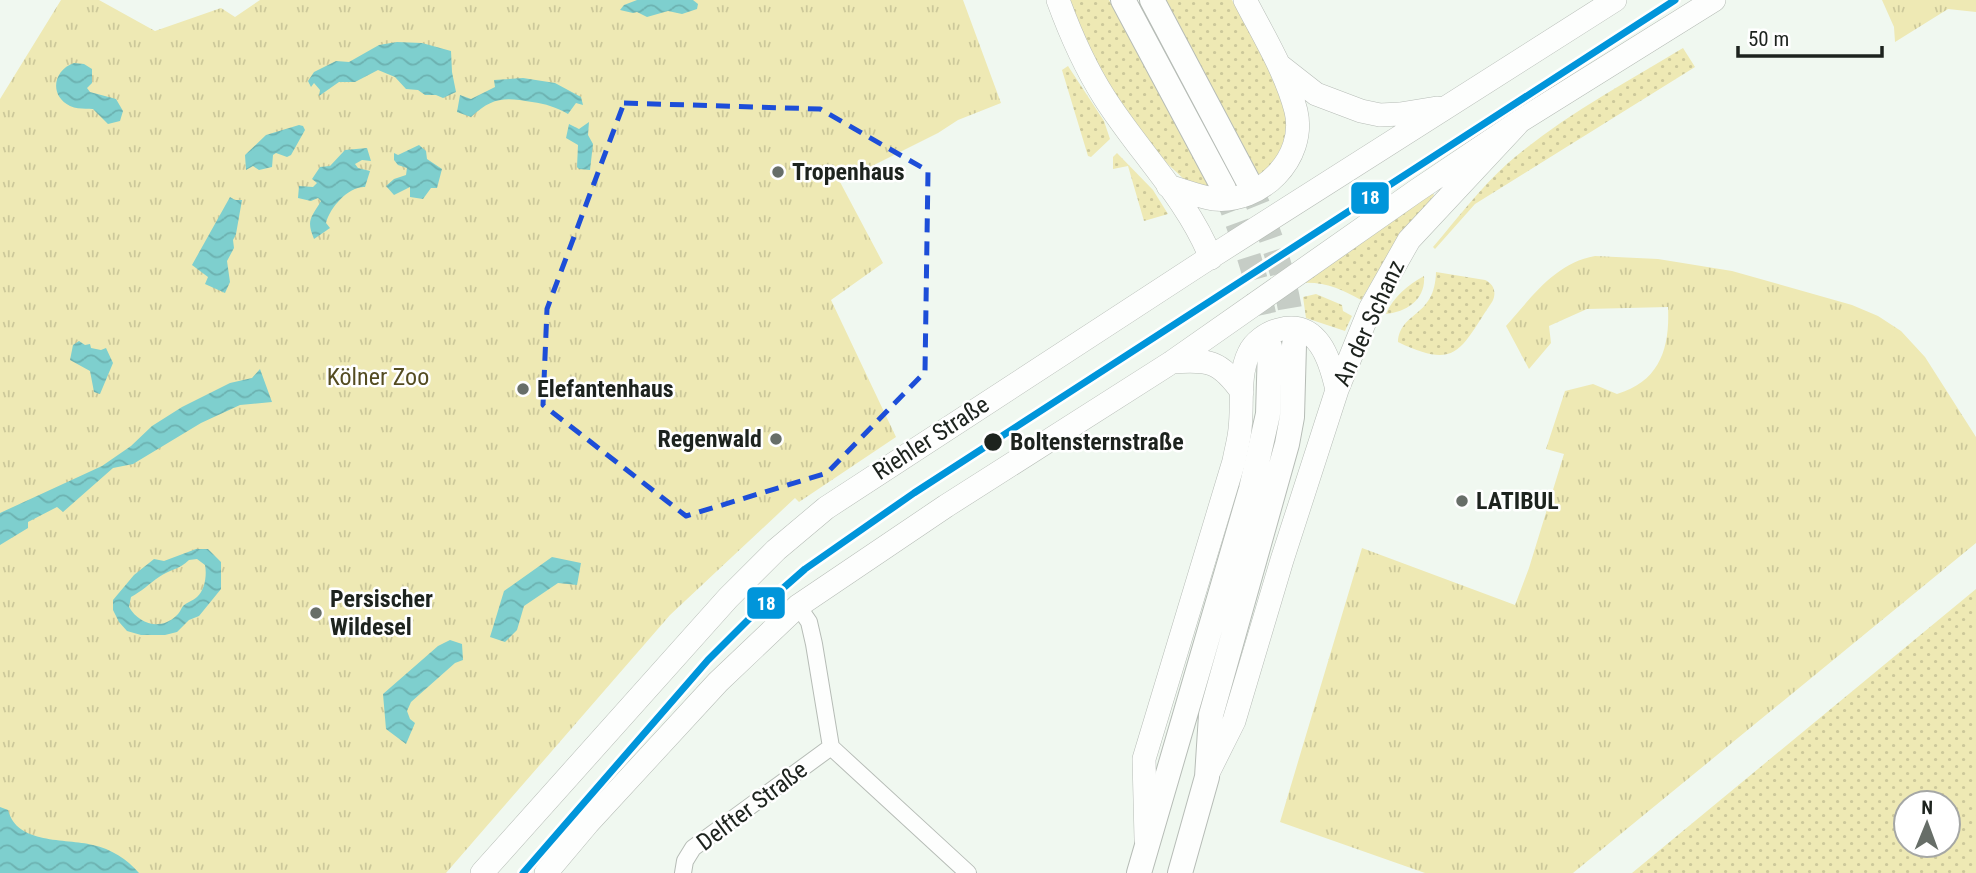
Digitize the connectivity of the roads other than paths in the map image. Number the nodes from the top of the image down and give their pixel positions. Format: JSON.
{"nodes":[{"id":1,"x":1058,"y":0,"type":"edge"},
{"id":2,"x":1124,"y":0,"type":"edge"},
{"id":3,"x":1152,"y":0,"type":"edge"},
{"id":4,"x":1245,"y":0,"type":"edge"},
{"id":5,"x":1615,"y":0,"type":"edge"},
{"id":6,"x":1714,"y":0,"type":"edge"},
{"id":7,"x":1278,"y":64,"type":"junction"},
{"id":8,"x":1460,"y":99,"type":"junction"},
{"id":9,"x":1520,"y":121,"type":"junction"},
{"id":10,"x":1249,"y":183,"type":"tunnel mouth"},
{"id":11,"x":1168,"y":186,"type":"junction"},
{"id":12,"x":1224,"y":189,"type":"tunnel mouth"},
{"id":13,"x":1211,"y":258,"type":"junction"},
{"id":14,"x":1172,"y":362,"type":"junction"},
{"id":15,"x":1337,"y":390,"type":"junction"},
{"id":16,"x":1242,"y":392,"type":"junction"},
{"id":17,"x":798,"y":606,"type":"junction"},
{"id":18,"x":831,"y":747,"type":"junction"},
{"id":19,"x":1207,"y":777,"type":"junction"},
{"id":20,"x":1143,"y":862,"type":"edge"},
{"id":21,"x":482,"y":873,"type":"edge"},
{"id":22,"x":546,"y":873,"type":"edge"},
{"id":23,"x":683,"y":873,"type":"edge"},
{"id":24,"x":968,"y":873,"type":"edge"},
{"id":25,"x":1180,"y":873,"type":"edge"}],
"edges":[{"from":1,"to":11,"type":"main road"},
{"from":2,"to":12,"type":"main road"},
{"from":3,"to":10,"type":"main road"},
{"from":4,"to":7,"type":"main road"},
{"from":5,"to":8,"type":"main road"},
{"from":6,"to":9,"type":"main road","name":"An der Schanz"},
{"from":7,"to":8,"type":"main road"},
{"from":7,"to":11,"type":"main road"},
{"from":8,"to":13,"type":"main road","name":"Riehler Straße"},
{"from":9,"to":14,"type":"main road"},
{"from":9,"to":15,"type":"main road","name":"An der Schanz"},
{"from":11,"to":13,"type":"main road"},
{"from":13,"to":21,"type":"main road","name":"Riehler Straße"},
{"from":14,"to":16,"type":"main road"},
{"from":14,"to":17,"type":"main road"},
{"from":15,"to":16,"type":"main road","name":"An der Schanz"},
{"from":15,"to":19,"type":"main road","name":"An der Schanz"},
{"from":16,"to":20,"type":"main road","name":"An der Schanz"},
{"from":17,"to":18,"type":"street"},
{"from":17,"to":22,"type":"main road"},
{"from":18,"to":23,"type":"street","name":"Delfter Straße"},
{"from":18,"to":24,"type":"street"},
{"from":19,"to":20,"type":"main road","name":"An der Schanz"},
{"from":19,"to":25,"type":"main road","name":"An der Schanz"}]}
